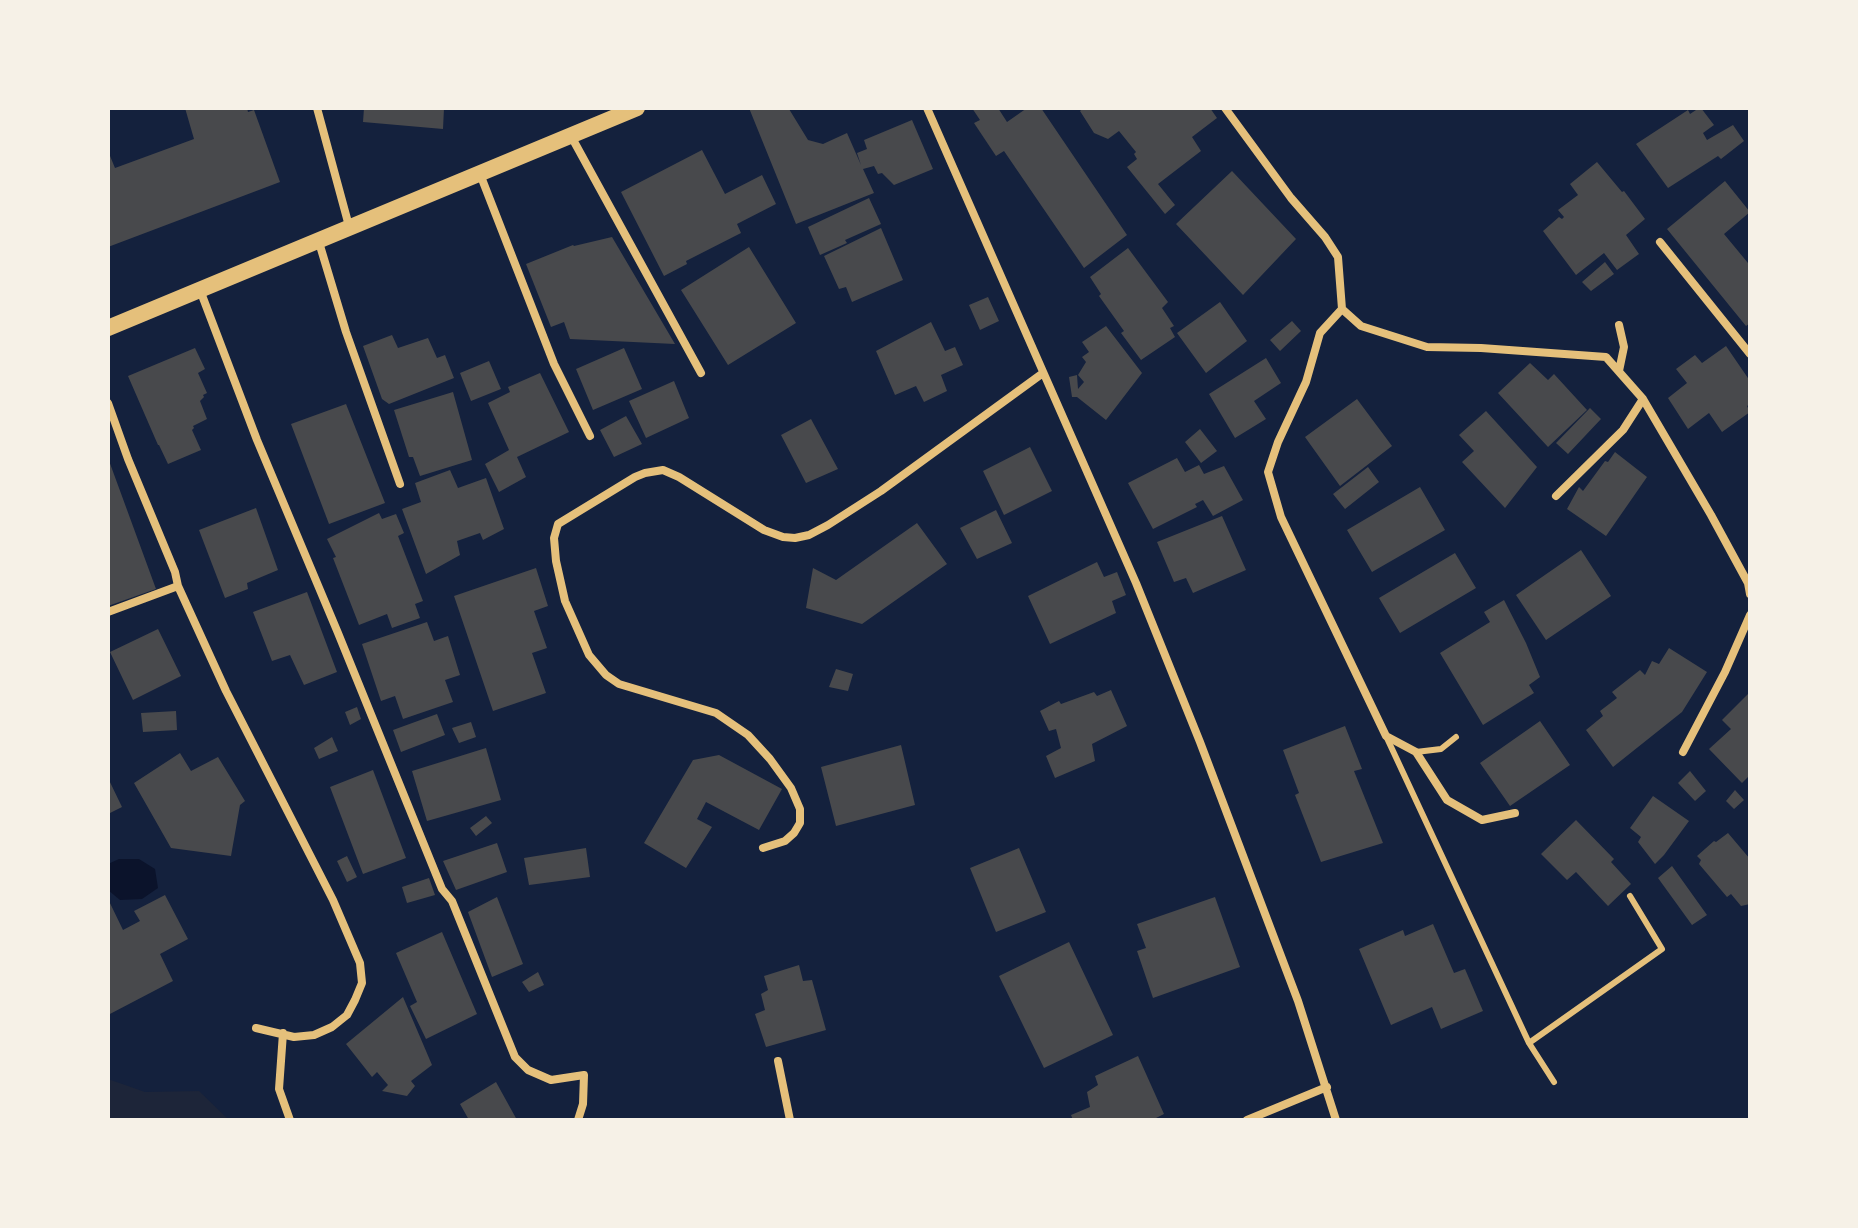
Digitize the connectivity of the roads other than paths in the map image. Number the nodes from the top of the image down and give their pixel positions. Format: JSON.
{"nodes":[{"id":1,"x":317,"y":108,"type":"edge"},
{"id":2,"x":637,"y":108,"type":"edge"},
{"id":3,"x":927,"y":108,"type":"edge"},
{"id":4,"x":1225,"y":108,"type":"edge"},
{"id":5,"x":571,"y":136,"type":"junction"},
{"id":6,"x":480,"y":174,"type":"junction"},
{"id":7,"x":349,"y":226,"type":"junction"},
{"id":8,"x":318,"y":239,"type":"junction"},
{"id":9,"x":1660,"y":242,"type":"dead end"},
{"id":10,"x":199,"y":289,"type":"junction"},
{"id":11,"x":1342,"y":309,"type":"junction"},
{"id":12,"x":1619,"y":325,"type":"dead end"},
{"id":13,"x":108,"y":328,"type":"edge"},
{"id":14,"x":1750,"y":354,"type":"edge"},
{"id":15,"x":1619,"y":371,"type":"junction"},
{"id":16,"x":701,"y":373,"type":"dead end"},
{"id":17,"x":1043,"y":373,"type":"junction"},
{"id":18,"x":1643,"y":399,"type":"junction"},
{"id":19,"x":108,"y":403,"type":"edge"},
{"id":20,"x":590,"y":436,"type":"dead end"},
{"id":21,"x":400,"y":484,"type":"dead end"},
{"id":22,"x":1556,"y":496,"type":"dead end"},
{"id":23,"x":178,"y":586,"type":"junction"},
{"id":24,"x":1750,"y":594,"type":"edge"},
{"id":25,"x":108,"y":612,"type":"edge"},
{"id":26,"x":1750,"y":615,"type":"edge"},
{"id":27,"x":1386,"y":736,"type":"junction"},
{"id":28,"x":1456,"y":737,"type":"dead end"},
{"id":29,"x":1416,"y":752,"type":"junction"},
{"id":30,"x":1683,"y":752,"type":"dead end"},
{"id":31,"x":1515,"y":813,"type":"dead end"},
{"id":32,"x":763,"y":848,"type":"dead end"},
{"id":33,"x":1630,"y":896,"type":"dead end"},
{"id":34,"x":256,"y":1028,"type":"dead end"},
{"id":35,"x":283,"y":1033,"type":"junction"},
{"id":36,"x":1529,"y":1043,"type":"junction"},
{"id":37,"x":778,"y":1061,"type":"dead end"},
{"id":38,"x":1554,"y":1082,"type":"dead end"},
{"id":39,"x":1327,"y":1087,"type":"junction"},
{"id":40,"x":290,"y":1120,"type":"edge"},
{"id":41,"x":578,"y":1120,"type":"edge"},
{"id":42,"x":790,"y":1120,"type":"edge"},
{"id":43,"x":1247,"y":1120,"type":"edge"},
{"id":44,"x":1336,"y":1120,"type":"edge"}],
"edges":[{"from":1,"to":7,"type":"street"},
{"from":2,"to":5,"type":"main road"},
{"from":3,"to":17,"type":"street"},
{"from":4,"to":11,"type":"street"},
{"from":5,"to":6,"type":"main road"},
{"from":5,"to":16,"type":"street"},
{"from":6,"to":7,"type":"main road"},
{"from":6,"to":20,"type":"street"},
{"from":7,"to":8,"type":"main road"},
{"from":8,"to":10,"type":"main road"},
{"from":8,"to":21,"type":"street"},
{"from":9,"to":14,"type":"street"},
{"from":10,"to":13,"type":"main road"},
{"from":10,"to":41,"type":"street"},
{"from":11,"to":15,"type":"street"},
{"from":11,"to":27,"type":"street"},
{"from":12,"to":15,"type":"street"},
{"from":15,"to":18,"type":"street"},
{"from":17,"to":32,"type":"street"},
{"from":17,"to":39,"type":"street"},
{"from":18,"to":22,"type":"street"},
{"from":18,"to":24,"type":"street"},
{"from":19,"to":23,"type":"street"},
{"from":23,"to":25,"type":"street"},
{"from":23,"to":35,"type":"street"},
{"from":26,"to":30,"type":"street"},
{"from":27,"to":29,"type":"street"},
{"from":27,"to":36,"type":"lane"},
{"from":28,"to":29,"type":"lane"},
{"from":29,"to":31,"type":"street"},
{"from":33,"to":36,"type":"lane"},
{"from":34,"to":35,"type":"street"},
{"from":35,"to":40,"type":"street"},
{"from":36,"to":38,"type":"lane"},
{"from":37,"to":42,"type":"street"},
{"from":39,"to":43,"type":"street"},
{"from":39,"to":44,"type":"street"}]}
